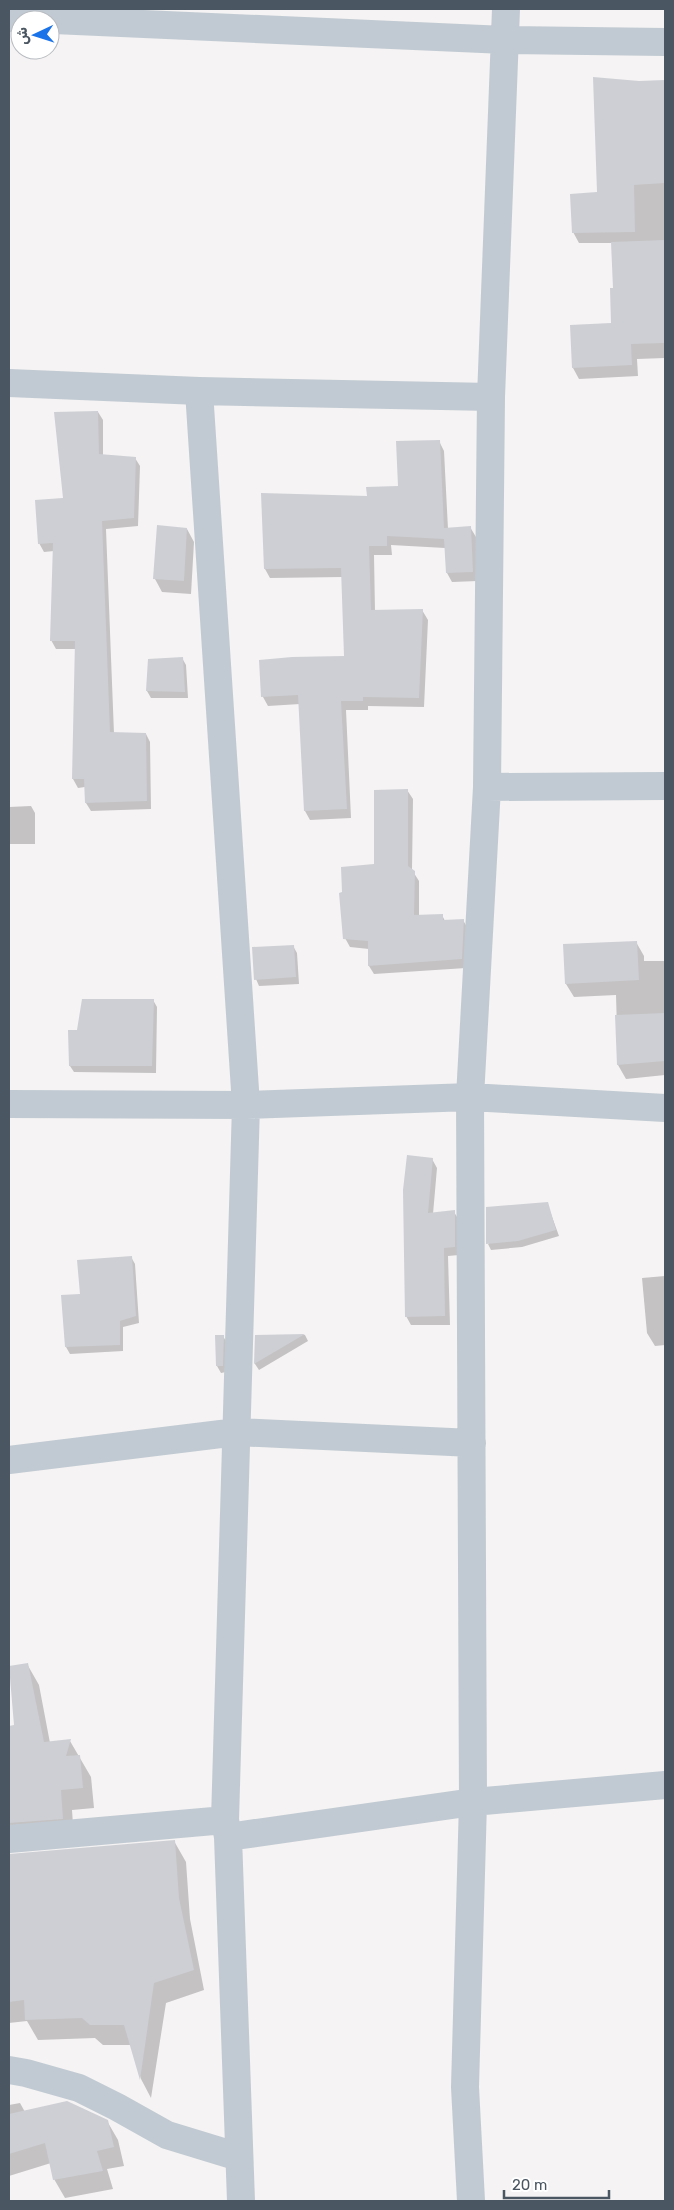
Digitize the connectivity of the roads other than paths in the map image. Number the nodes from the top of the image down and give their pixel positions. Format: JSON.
{"nodes":[{"id":1,"x":506,"y":9,"type":"edge"},
{"id":2,"x":175,"y":17,"type":"edge"},
{"id":3,"x":9,"y":18,"type":"edge"},
{"id":4,"x":505,"y":40,"type":"junction"},
{"id":5,"x":665,"y":42,"type":"edge"},
{"id":6,"x":9,"y":383,"type":"edge"},
{"id":7,"x":199,"y":390,"type":"junction"},
{"id":8,"x":491,"y":397,"type":"junction"},
{"id":9,"x":665,"y":786,"type":"edge"},
{"id":10,"x":487,"y":787,"type":"junction"},
{"id":11,"x":470,"y":1097,"type":"junction"},
{"id":12,"x":9,"y":1104,"type":"edge"},
{"id":13,"x":246,"y":1105,"type":"junction"},
{"id":14,"x":665,"y":1108,"type":"edge"},
{"id":15,"x":237,"y":1432,"type":"junction"},
{"id":16,"x":472,"y":1443,"type":"junction"},
{"id":17,"x":9,"y":1460,"type":"edge"},
{"id":18,"x":665,"y":1785,"type":"edge"},
{"id":19,"x":473,"y":1802,"type":"junction"},
{"id":20,"x":226,"y":1829,"type":"junction"},
{"id":21,"x":9,"y":1839,"type":"edge"},
{"id":22,"x":9,"y":2070,"type":"edge"},
{"id":23,"x":239,"y":2157,"type":"junction"},
{"id":24,"x":241,"y":2201,"type":"edge"},
{"id":25,"x":470,"y":2201,"type":"edge"}],
"edges":[{"from":1,"to":4,"type":"street"},
{"from":2,"to":3,"type":"street"},
{"from":2,"to":4,"type":"street"},
{"from":4,"to":5,"type":"street"},
{"from":4,"to":8,"type":"street"},
{"from":6,"to":7,"type":"street"},
{"from":7,"to":8,"type":"street"},
{"from":7,"to":13,"type":"street"},
{"from":8,"to":10,"type":"street"},
{"from":9,"to":10,"type":"street"},
{"from":10,"to":11,"type":"street"},
{"from":11,"to":13,"type":"street"},
{"from":11,"to":14,"type":"street"},
{"from":11,"to":16,"type":"street"},
{"from":12,"to":13,"type":"street"},
{"from":13,"to":15,"type":"street"},
{"from":15,"to":16,"type":"street"},
{"from":15,"to":17,"type":"street"},
{"from":15,"to":20,"type":"street"},
{"from":16,"to":19,"type":"street"},
{"from":18,"to":19,"type":"street"},
{"from":19,"to":20,"type":"street"},
{"from":19,"to":25,"type":"street"},
{"from":20,"to":21,"type":"street"},
{"from":20,"to":23,"type":"street"},
{"from":22,"to":23,"type":"street"},
{"from":23,"to":24,"type":"street"}]}
